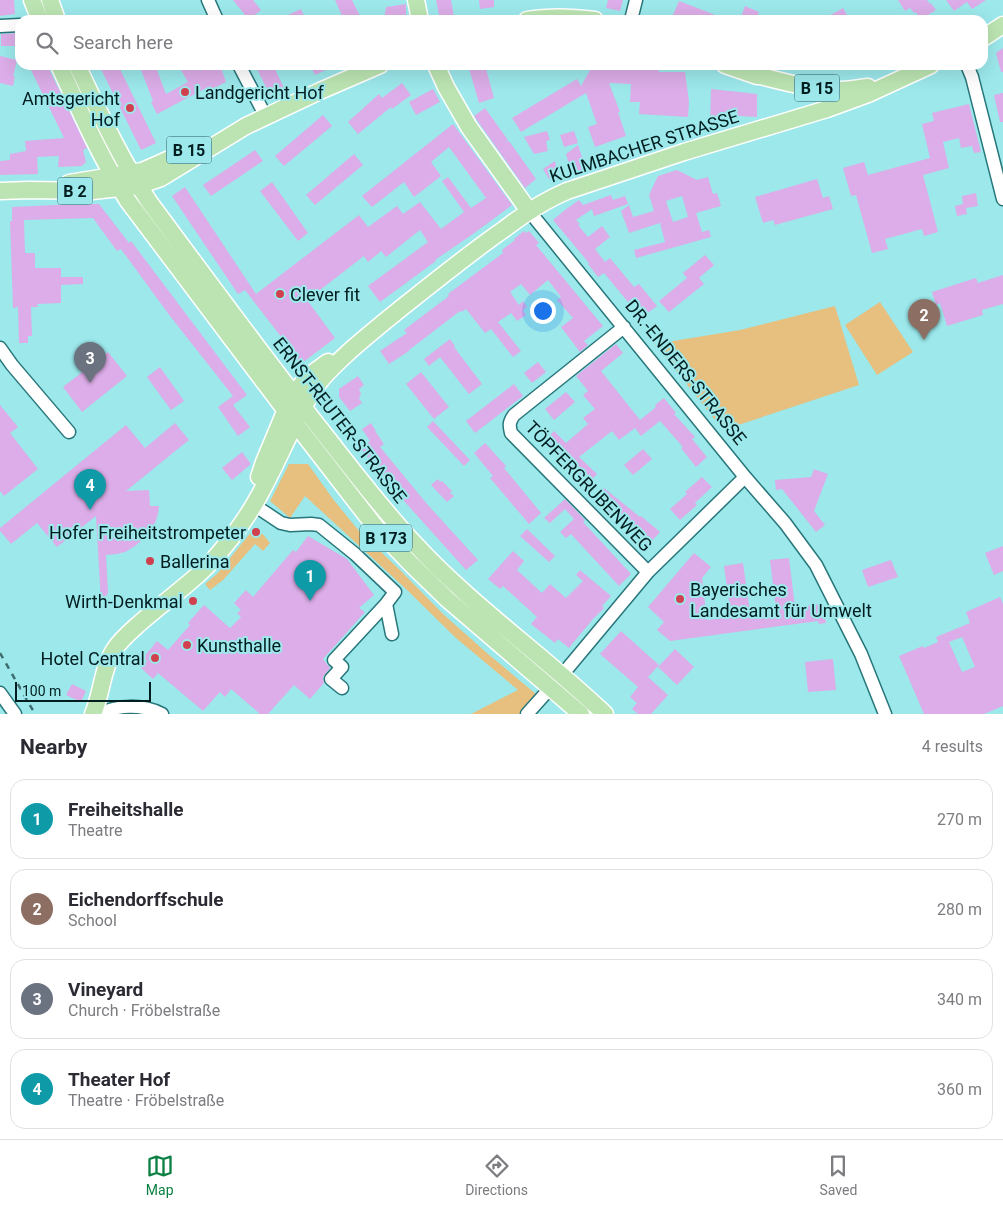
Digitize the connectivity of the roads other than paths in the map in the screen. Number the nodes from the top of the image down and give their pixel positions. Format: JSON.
{"nodes":[{"id":1,"x":32,"y":0,"type":"edge"},
{"id":2,"x":50,"y":0,"type":"edge"},
{"id":3,"x":208,"y":0,"type":"edge"},
{"id":4,"x":416,"y":0,"type":"edge"},
{"id":5,"x":636,"y":0,"type":"edge"},
{"id":6,"x":38,"y":15,"type":"edge"},
{"id":7,"x":56,"y":15,"type":"edge"},
{"id":8,"x":215,"y":15,"type":"edge"},
{"id":9,"x":419,"y":15,"type":"edge"},
{"id":10,"x":632,"y":15,"type":"edge"},
{"id":11,"x":15,"y":24,"type":"edge"},
{"id":12,"x":1003,"y":25,"type":"edge"},
{"id":13,"x":0,"y":26,"type":"edge"},
{"id":14,"x":988,"y":35,"type":"edge"},
{"id":15,"x":61,"y":70,"type":"edge"},
{"id":16,"x":79,"y":70,"type":"edge"},
{"id":17,"x":242,"y":70,"type":"edge"},
{"id":18,"x":368,"y":70,"type":"edge"},
{"id":19,"x":438,"y":70,"type":"edge"},
{"id":20,"x":740,"y":70,"type":"edge"},
{"id":21,"x":920,"y":70,"type":"edge"},
{"id":22,"x":969,"y":70,"type":"edge"},
{"id":23,"x":748,"y":73,"type":"junction"},
{"id":24,"x":888,"y":85,"type":"junction"},
{"id":25,"x":827,"y":109,"type":"junction"},
{"id":26,"x":266,"y":117,"type":"junction"},
{"id":27,"x":135,"y":180,"type":"junction"},
{"id":28,"x":116,"y":182,"type":"junction"},
{"id":29,"x":0,"y":191,"type":"edge"},
{"id":30,"x":1003,"y":199,"type":"edge"},
{"id":31,"x":529,"y":211,"type":"junction"},
{"id":32,"x":624,"y":327,"type":"junction"},
{"id":33,"x":371,"y":332,"type":"junction"},
{"id":34,"x":0,"y":348,"type":"edge"},
{"id":35,"x":293,"y":394,"type":"junction"},
{"id":36,"x":304,"y":408,"type":"junction"},
{"id":37,"x":285,"y":410,"type":"junction"},
{"id":38,"x":295,"y":424,"type":"junction"},
{"id":39,"x":69,"y":432,"type":"dead end"},
{"id":40,"x":746,"y":477,"type":"junction"},
{"id":41,"x":254,"y":505,"type":"junction"},
{"id":42,"x":242,"y":523,"type":"junction"},
{"id":43,"x":648,"y":572,"type":"junction"},
{"id":44,"x":386,"y":604,"type":"junction"},
{"id":45,"x":392,"y":634,"type":"dead end"},
{"id":46,"x":562,"y":675,"type":"junction"},
{"id":47,"x":551,"y":687,"type":"junction"},
{"id":48,"x":342,"y":688,"type":"dead end"},
{"id":49,"x":0,"y":693,"type":"edge"},
{"id":50,"x":15,"y":714,"type":"edge"},
{"id":51,"x":93,"y":714,"type":"edge"},
{"id":52,"x":98,"y":714,"type":"edge"},
{"id":53,"x":162,"y":714,"type":"edge"},
{"id":54,"x":527,"y":714,"type":"edge"},
{"id":55,"x":581,"y":714,"type":"edge"},
{"id":56,"x":605,"y":714,"type":"edge"},
{"id":57,"x":886,"y":714,"type":"edge"}],
"edges":[{"from":1,"to":6,"type":"main road"},
{"from":2,"to":7,"type":"main road"},
{"from":3,"to":8,"type":"street"},
{"from":4,"to":9,"type":"main road"},
{"from":5,"to":10,"type":"street"},
{"from":11,"to":13,"type":"street"},
{"from":12,"to":14,"type":"main road"},
{"from":15,"to":28,"type":"main road","name":"ERNST-REUTER-STRASSE"},
{"from":16,"to":27,"type":"main road","name":"ERNST-REUTER-STRASSE"},
{"from":17,"to":26,"type":"street"},
{"from":18,"to":26,"type":"main road","number":"B 15"},
{"from":19,"to":31,"type":"main road","name":"DR.-ENDERS-STRASSE"},
{"from":20,"to":23,"type":"main road","number":"B 15"},
{"from":21,"to":24,"type":"main road","name":"KULMBACHER STRASSE","number":"B 15"},
{"from":22,"to":30,"type":"street"},
{"from":23,"to":24,"type":"main road","number":"B 15"},
{"from":23,"to":25,"type":"main road","number":"B 15"},
{"from":24,"to":25,"type":"main road","name":"KULMBACHER STRASSE","number":"B 15"},
{"from":25,"to":31,"type":"main road","name":"KULMBACHER STRASSE"},
{"from":26,"to":27,"type":"main road","number":"B 15"},
{"from":27,"to":28,"type":"main road","number":"B 15"},
{"from":27,"to":35,"type":"main road","name":"ERNST-REUTER-STRASSE","number":"B 173"},
{"from":28,"to":29,"type":"main road","number":"B 2"},
{"from":28,"to":37,"type":"main road","name":"ERNST-REUTER-STRASSE","number":"B 173"},
{"from":31,"to":32,"type":"street","name":"DR.-ENDERS-STRASSE"},
{"from":31,"to":33,"type":"main road","name":"KULMBACHER STRASSE"},
{"from":32,"to":40,"type":"street","name":"DR.-ENDERS-STRASSE"},
{"from":32,"to":43,"type":"street","name":"TÖPFERGRUBENWEG"},
{"from":33,"to":35,"type":"main road","name":"KULMBACHER STRASSE"},
{"from":33,"to":36,"type":"main road","name":"KULMBACHER STRASSE"},
{"from":34,"to":39,"type":"street"},
{"from":35,"to":36,"type":"main road","name":"ERNST-REUTER-STRASSE","number":"B 173"},
{"from":35,"to":37,"type":"main road","name":"KULMBACHER STRASSE"},
{"from":36,"to":38,"type":"main road","name":"KULMBACHER STRASSE"},
{"from":36,"to":46,"type":"main road","name":"ERNST-REUTER-STRASSE","number":"B 173"},
{"from":37,"to":38,"type":"main road","name":"ERNST-REUTER-STRASSE","number":"B 173"},
{"from":37,"to":42,"type":"main road","name":"KULMBACHER STRASSE"},
{"from":38,"to":41,"type":"main road","name":"KULMBACHER STRASSE"},
{"from":38,"to":47,"type":"main road","name":"ERNST-REUTER-STRASSE","number":"B 173"},
{"from":40,"to":43,"type":"street"},
{"from":40,"to":57,"type":"street","name":"DR.-ENDERS-STRASSE"},
{"from":41,"to":42,"type":"main road","name":"KULMBACHER STRASSE"},
{"from":41,"to":44,"type":"street"},
{"from":42,"to":51,"type":"main road","name":"KULMBACHER STRASSE"},
{"from":43,"to":46,"type":"street"},
{"from":44,"to":45,"type":"street"},
{"from":44,"to":48,"type":"street"},
{"from":46,"to":47,"type":"street"},
{"from":46,"to":56,"type":"main road","name":"ERNST-REUTER-STRASSE","number":"B 173"},
{"from":47,"to":54,"type":"street"},
{"from":47,"to":55,"type":"main road","name":"ERNST-REUTER-STRASSE","number":"B 173"},
{"from":49,"to":50,"type":"street"},
{"from":52,"to":53,"type":"street"}]}
